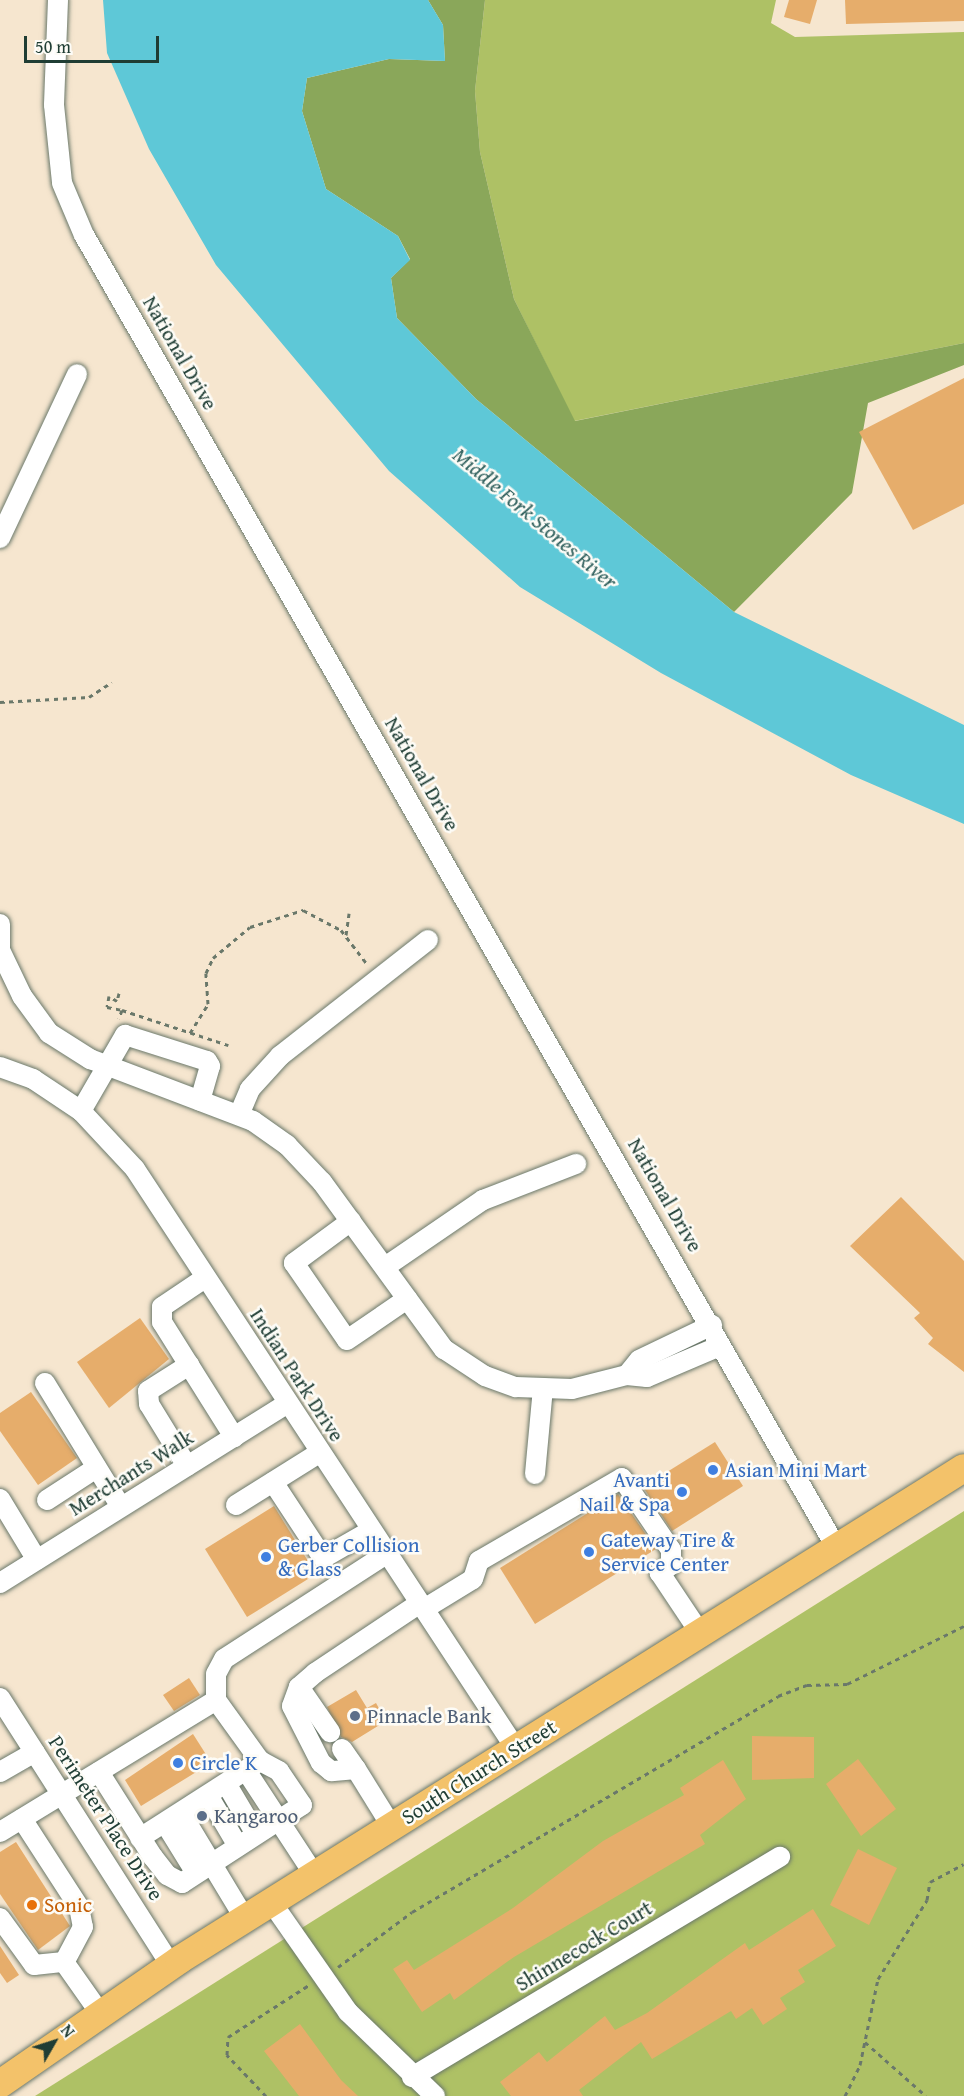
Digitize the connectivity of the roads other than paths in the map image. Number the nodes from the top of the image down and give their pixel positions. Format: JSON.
{"nodes":[{"id":1,"x":58,"y":0,"type":"edge"},
{"id":2,"x":77,"y":374,"type":"dead end"},
{"id":3,"x":0,"y":538,"type":"edge"},
{"id":4,"x":0,"y":924,"type":"edge"},
{"id":5,"x":428,"y":940,"type":"dead end"},
{"id":6,"x":108,"y":1066,"type":"junction"},
{"id":7,"x":0,"y":1067,"type":"edge"},
{"id":8,"x":200,"y":1101,"type":"junction"},
{"id":9,"x":81,"y":1111,"type":"junction"},
{"id":10,"x":239,"y":1115,"type":"junction"},
{"id":11,"x":576,"y":1164,"type":"dead end"},
{"id":12,"x":351,"y":1221,"type":"junction"},
{"id":13,"x":385,"y":1267,"type":"junction"},
{"id":14,"x":205,"y":1278,"type":"junction"},
{"id":15,"x":407,"y":1299,"type":"junction"},
{"id":16,"x":712,"y":1325,"type":"junction"},
{"id":17,"x":720,"y":1346,"type":"junction"},
{"id":18,"x":189,"y":1365,"type":"junction"},
{"id":19,"x":627,"y":1374,"type":"junction"},
{"id":20,"x":45,"y":1383,"type":"dead end"},
{"id":21,"x":543,"y":1388,"type":"junction"},
{"id":22,"x":286,"y":1404,"type":"junction"},
{"id":23,"x":234,"y":1437,"type":"junction"},
{"id":24,"x":319,"y":1453,"type":"junction"},
{"id":25,"x":187,"y":1466,"type":"junction"},
{"id":26,"x":96,"y":1468,"type":"junction"},
{"id":27,"x":964,"y":1468,"type":"edge"},
{"id":28,"x":535,"y":1474,"type":"dead end"},
{"id":29,"x":273,"y":1482,"type":"junction"},
{"id":30,"x":0,"y":1499,"type":"edge"},
{"id":31,"x":47,"y":1500,"type":"dead end"},
{"id":32,"x":236,"y":1505,"type":"dead end"},
{"id":33,"x":121,"y":1507,"type":"junction"},
{"id":34,"x":6,"y":1522,"type":"edge"},
{"id":35,"x":370,"y":1531,"type":"junction"},
{"id":36,"x":836,"y":1547,"type":"junction"},
{"id":37,"x":386,"y":1554,"type":"junction"},
{"id":38,"x":37,"y":1560,"type":"junction"},
{"id":39,"x":0,"y":1583,"type":"edge"},
{"id":40,"x":422,"y":1606,"type":"junction"},
{"id":41,"x":700,"y":1633,"type":"junction"},
{"id":42,"x":299,"y":1687,"type":"junction"},
{"id":43,"x":0,"y":1698,"type":"edge"},
{"id":44,"x":216,"y":1700,"type":"junction"},
{"id":45,"x":330,"y":1732,"type":"dead end"},
{"id":46,"x":342,"y":1749,"type":"dead end"},
{"id":47,"x":516,"y":1749,"type":"junction"},
{"id":48,"x":35,"y":1752,"type":"junction"},
{"id":49,"x":253,"y":1766,"type":"junction"},
{"id":50,"x":356,"y":1769,"type":"junction"},
{"id":51,"x":0,"y":1772,"type":"edge"},
{"id":52,"x":99,"y":1772,"type":"junction"},
{"id":53,"x":227,"y":1785,"type":"junction"},
{"id":54,"x":62,"y":1795,"type":"junction"},
{"id":55,"x":209,"y":1797,"type":"junction"},
{"id":56,"x":173,"y":1818,"type":"junction"},
{"id":57,"x":22,"y":1819,"type":"junction"},
{"id":58,"x":278,"y":1820,"type":"junction"},
{"id":59,"x":392,"y":1827,"type":"junction"},
{"id":60,"x":0,"y":1832,"type":"edge"},
{"id":61,"x":256,"y":1834,"type":"junction"},
{"id":62,"x":140,"y":1838,"type":"junction"},
{"id":63,"x":238,"y":1846,"type":"junction"},
{"id":64,"x":780,"y":1857,"type":"dead end"},
{"id":65,"x":203,"y":1869,"type":"junction"},
{"id":66,"x":315,"y":1876,"type":"junction"},
{"id":67,"x":272,"y":1903,"type":"junction"},
{"id":68,"x":0,"y":1918,"type":"edge"},
{"id":69,"x":245,"y":1919,"type":"junction"},
{"id":70,"x":63,"y":1962,"type":"junction"},
{"id":71,"x":171,"y":1965,"type":"junction"},
{"id":72,"x":100,"y":2013,"type":"junction"},
{"id":73,"x":412,"y":2077,"type":"junction"},
{"id":74,"x":0,"y":2085,"type":"edge"},
{"id":75,"x":435,"y":2096,"type":"edge"}],
"edges":[{"from":1,"to":16,"type":"street","name":"National Drive"},
{"from":2,"to":3,"type":"street"},
{"from":4,"to":6,"type":"street"},
{"from":5,"to":10,"type":"street"},
{"from":6,"to":8,"type":"street"},
{"from":6,"to":8,"type":"street"},
{"from":6,"to":9,"type":"street"},
{"from":7,"to":9,"type":"street","name":"Indian Park Drive"},
{"from":8,"to":10,"type":"street"},
{"from":9,"to":14,"type":"street","name":"Indian Park Drive"},
{"from":10,"to":12,"type":"street"},
{"from":11,"to":13,"type":"street"},
{"from":12,"to":13,"type":"street"},
{"from":12,"to":15,"type":"street"},
{"from":13,"to":15,"type":"street"},
{"from":14,"to":18,"type":"street"},
{"from":14,"to":22,"type":"street","name":"Indian Park Drive"},
{"from":15,"to":21,"type":"street"},
{"from":16,"to":17,"type":"street","name":"National Drive"},
{"from":16,"to":19,"type":"street"},
{"from":17,"to":19,"type":"street"},
{"from":17,"to":36,"type":"street","name":"National Drive"},
{"from":18,"to":23,"type":"street"},
{"from":18,"to":25,"type":"street"},
{"from":19,"to":21,"type":"street"},
{"from":20,"to":26,"type":"street"},
{"from":21,"to":28,"type":"street"},
{"from":22,"to":23,"type":"street","name":"Merchants Walk"},
{"from":22,"to":24,"type":"street","name":"Indian Park Drive"},
{"from":23,"to":25,"type":"street","name":"Merchants Walk"},
{"from":24,"to":29,"type":"street"},
{"from":24,"to":35,"type":"street","name":"Indian Park Drive"},
{"from":25,"to":33,"type":"street","name":"Merchants Walk"},
{"from":26,"to":31,"type":"street"},
{"from":26,"to":33,"type":"street"},
{"from":27,"to":36,"type":"highway","name":"South Church Street"},
{"from":29,"to":32,"type":"street"},
{"from":29,"to":35,"type":"street"},
{"from":30,"to":34,"type":"street"},
{"from":33,"to":38,"type":"street","name":"Merchants Walk"},
{"from":34,"to":38,"type":"street"},
{"from":35,"to":37,"type":"street","name":"Indian Park Drive"},
{"from":36,"to":41,"type":"highway","name":"South Church Street"},
{"from":37,"to":40,"type":"street","name":"Indian Park Drive"},
{"from":37,"to":44,"type":"street"},
{"from":38,"to":39,"type":"street","name":"Merchants Walk"},
{"from":40,"to":41,"type":"street"},
{"from":40,"to":42,"type":"street"},
{"from":40,"to":47,"type":"street","name":"Indian Park Drive"},
{"from":41,"to":47,"type":"highway","name":"South Church Street"},
{"from":42,"to":45,"type":"street"},
{"from":42,"to":50,"type":"street"},
{"from":43,"to":48,"type":"street","name":"Perimeter Place Drive"},
{"from":44,"to":49,"type":"street"},
{"from":44,"to":52,"type":"street"},
{"from":46,"to":50,"type":"street"},
{"from":47,"to":59,"type":"highway","name":"South Church Street"},
{"from":48,"to":51,"type":"street"},
{"from":48,"to":54,"type":"street","name":"Perimeter Place Drive"},
{"from":49,"to":53,"type":"street"},
{"from":49,"to":58,"type":"street"},
{"from":49,"to":58,"type":"street"},
{"from":50,"to":59,"type":"street"},
{"from":52,"to":54,"type":"street"},
{"from":52,"to":62,"type":"street"},
{"from":53,"to":55,"type":"street"},
{"from":53,"to":61,"type":"street"},
{"from":54,"to":57,"type":"street"},
{"from":54,"to":71,"type":"street","name":"Perimeter Place Drive"},
{"from":55,"to":56,"type":"street"},
{"from":55,"to":63,"type":"street"},
{"from":56,"to":62,"type":"street"},
{"from":56,"to":65,"type":"street"},
{"from":57,"to":60,"type":"street"},
{"from":57,"to":70,"type":"street"},
{"from":58,"to":61,"type":"street"},
{"from":58,"to":66,"type":"street"},
{"from":59,"to":66,"type":"highway","name":"South Church Street"},
{"from":61,"to":63,"type":"street"},
{"from":62,"to":65,"type":"street"},
{"from":63,"to":65,"type":"street"},
{"from":64,"to":73,"type":"street","name":"Shinnecock Court"},
{"from":65,"to":69,"type":"street"},
{"from":66,"to":67,"type":"highway","name":"South Church Street"},
{"from":67,"to":69,"type":"highway","name":"South Church Street"},
{"from":67,"to":73,"type":"street"},
{"from":68,"to":70,"type":"street"},
{"from":69,"to":71,"type":"highway","name":"South Church Street"},
{"from":70,"to":72,"type":"street"},
{"from":71,"to":72,"type":"highway","name":"South Church Street"},
{"from":72,"to":74,"type":"highway","name":"South Church Street"},
{"from":73,"to":75,"type":"street"}]}
